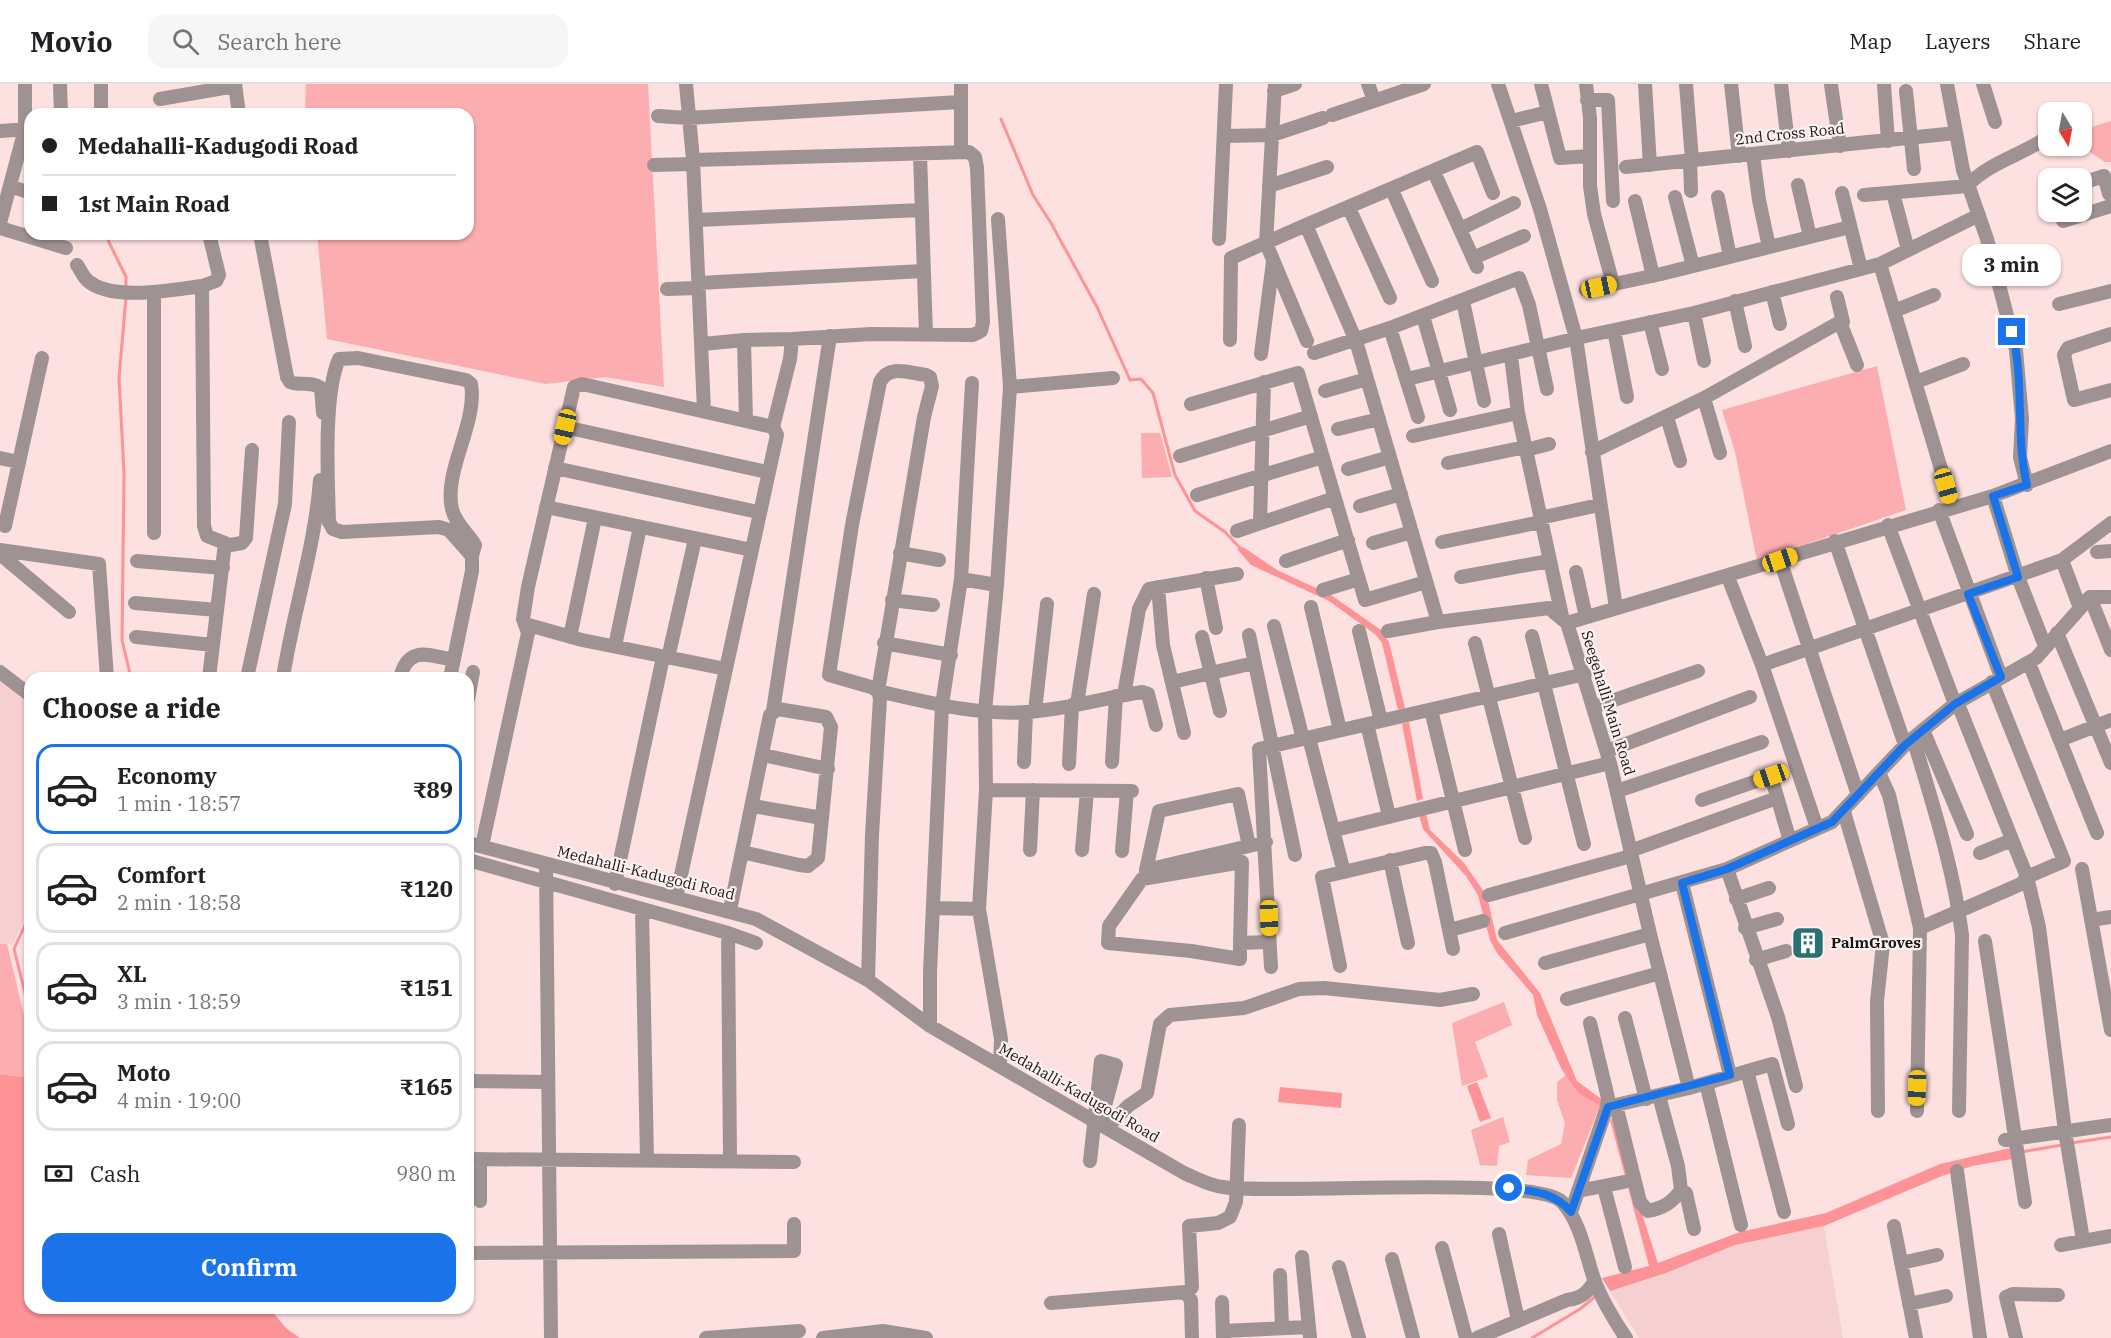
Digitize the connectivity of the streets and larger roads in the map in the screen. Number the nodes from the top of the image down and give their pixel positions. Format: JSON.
{"nodes":[{"id":1,"x":25,"y":84,"type":"edge"},
{"id":2,"x":60,"y":84,"type":"edge"},
{"id":3,"x":101,"y":84,"type":"edge"},
{"id":4,"x":686,"y":84,"type":"edge"},
{"id":5,"x":961,"y":84,"type":"edge"},
{"id":6,"x":1226,"y":84,"type":"edge"},
{"id":7,"x":1295,"y":84,"type":"edge"},
{"id":8,"x":1368,"y":84,"type":"edge"},
{"id":9,"x":1498,"y":84,"type":"edge"},
{"id":10,"x":1541,"y":84,"type":"edge"},
{"id":11,"x":1586,"y":84,"type":"edge"},
{"id":12,"x":1645,"y":84,"type":"edge"},
{"id":13,"x":1686,"y":84,"type":"edge"},
{"id":14,"x":1731,"y":84,"type":"edge"},
{"id":15,"x":1781,"y":84,"type":"edge"},
{"id":16,"x":1983,"y":84,"type":"edge"},
{"id":17,"x":235,"y":85,"type":"edge"},
{"id":18,"x":1416,"y":85,"type":"edge"},
{"id":19,"x":1831,"y":85,"type":"edge"},
{"id":20,"x":1884,"y":85,"type":"edge"},
{"id":21,"x":1950,"y":85,"type":"edge"},
{"id":22,"x":1274,"y":88,"type":"edge"},
{"id":23,"x":1906,"y":91,"type":"dead end"},
{"id":24,"x":160,"y":99,"type":"dead end"},
{"id":25,"x":1374,"y":100,"type":"junction"},
{"id":26,"x":1587,"y":100,"type":"junction"},
{"id":27,"x":960,"y":102,"type":"junction"},
{"id":28,"x":101,"y":106,"type":"dead end"},
{"id":29,"x":26,"y":108,"type":"edge"},
{"id":30,"x":61,"y":108,"type":"edge"},
{"id":31,"x":238,"y":108,"type":"edge"},
{"id":32,"x":1548,"y":112,"type":"junction"},
{"id":33,"x":658,"y":116,"type":"dead end"},
{"id":34,"x":688,"y":118,"type":"junction"},
{"id":35,"x":1511,"y":121,"type":"junction"},
{"id":36,"x":1995,"y":122,"type":"dead end"},
{"id":37,"x":24,"y":129,"type":"edge"},
{"id":38,"x":0,"y":131,"type":"edge"},
{"id":39,"x":1956,"y":133,"type":"junction"},
{"id":40,"x":1272,"y":135,"type":"junction"},
{"id":41,"x":1225,"y":136,"type":"junction"},
{"id":42,"x":1911,"y":138,"type":"junction"},
{"id":43,"x":1888,"y":141,"type":"junction"},
{"id":44,"x":2038,"y":144,"type":"edge"},
{"id":45,"x":1840,"y":146,"type":"junction"},
{"id":46,"x":1789,"y":151,"type":"junction"},
{"id":47,"x":961,"y":152,"type":"junction"},
{"id":48,"x":24,"y":154,"type":"edge"},
{"id":49,"x":920,"y":154,"type":"junction"},
{"id":50,"x":1746,"y":155,"type":"junction"},
{"id":51,"x":1590,"y":156,"type":"junction"},
{"id":52,"x":1691,"y":161,"type":"junction"},
{"id":53,"x":693,"y":162,"type":"junction"},
{"id":54,"x":654,"y":165,"type":"dead end"},
{"id":55,"x":1650,"y":165,"type":"junction"},
{"id":56,"x":1328,"y":167,"type":"dead end"},
{"id":57,"x":1626,"y":167,"type":"dead end"},
{"id":58,"x":1914,"y":169,"type":"dead end"},
{"id":59,"x":1434,"y":172,"type":"junction"},
{"id":60,"x":2092,"y":180,"type":"edge"},
{"id":61,"x":1798,"y":185,"type":"dead end"},
{"id":62,"x":10,"y":186,"type":"junction"},
{"id":63,"x":1269,"y":186,"type":"junction"},
{"id":64,"x":1967,"y":186,"type":"junction"},
{"id":65,"x":1392,"y":190,"type":"junction"},
{"id":66,"x":24,"y":191,"type":"edge"},
{"id":67,"x":1691,"y":191,"type":"dead end"},
{"id":68,"x":1493,"y":193,"type":"dead end"},
{"id":69,"x":1842,"y":193,"type":"dead end"},
{"id":70,"x":1893,"y":193,"type":"junction"},
{"id":71,"x":1864,"y":195,"type":"dead end"},
{"id":72,"x":1675,"y":197,"type":"dead end"},
{"id":73,"x":1718,"y":197,"type":"dead end"},
{"id":74,"x":2110,"y":198,"type":"edge"},
{"id":75,"x":1613,"y":201,"type":"dead end"},
{"id":76,"x":1635,"y":201,"type":"dead end"},
{"id":77,"x":1514,"y":203,"type":"dead end"},
{"id":78,"x":2092,"y":207,"type":"edge"},
{"id":79,"x":1349,"y":208,"type":"junction"},
{"id":80,"x":921,"y":210,"type":"junction"},
{"id":81,"x":1978,"y":215,"type":"junction"},
{"id":82,"x":998,"y":219,"type":"dead end"},
{"id":83,"x":697,"y":220,"type":"junction"},
{"id":84,"x":0,"y":223,"type":"edge"},
{"id":85,"x":1306,"y":225,"type":"junction"},
{"id":86,"x":1850,"y":227,"type":"junction"},
{"id":87,"x":0,"y":228,"type":"edge"},
{"id":88,"x":1460,"y":229,"type":"junction"},
{"id":89,"x":24,"y":235,"type":"edge"},
{"id":90,"x":1524,"y":236,"type":"dead end"},
{"id":91,"x":1810,"y":237,"type":"junction"},
{"id":92,"x":1219,"y":239,"type":"dead end"},
{"id":93,"x":40,"y":240,"type":"edge"},
{"id":94,"x":210,"y":240,"type":"edge"},
{"id":95,"x":261,"y":240,"type":"edge"},
{"id":96,"x":1266,"y":243,"type":"junction"},
{"id":97,"x":1769,"y":247,"type":"junction"},
{"id":98,"x":66,"y":248,"type":"dead end"},
{"id":99,"x":1908,"y":250,"type":"junction"},
{"id":100,"x":1730,"y":257,"type":"junction"},
{"id":101,"x":1273,"y":260,"type":"junction"},
{"id":102,"x":1880,"y":264,"type":"junction"},
{"id":103,"x":77,"y":265,"type":"dead end"},
{"id":104,"x":1693,"y":266,"type":"junction"},
{"id":105,"x":1861,"y":269,"type":"junction"},
{"id":106,"x":923,"y":272,"type":"junction"},
{"id":107,"x":1653,"y":276,"type":"junction"},
{"id":108,"x":1432,"y":281,"type":"dead end"},
{"id":109,"x":1613,"y":284,"type":"junction"},
{"id":110,"x":699,"y":285,"type":"junction"},
{"id":111,"x":202,"y":286,"type":"junction"},
{"id":112,"x":667,"y":289,"type":"dead end"},
{"id":113,"x":1586,"y":290,"type":"dead end"},
{"id":114,"x":2111,"y":291,"type":"edge"},
{"id":115,"x":154,"y":292,"type":"junction"},
{"id":116,"x":1772,"y":292,"type":"junction"},
{"id":117,"x":1934,"y":295,"type":"dead end"},
{"id":118,"x":1837,"y":297,"type":"dead end"},
{"id":119,"x":1390,"y":298,"type":"dead end"},
{"id":120,"x":1463,"y":301,"type":"junction"},
{"id":121,"x":1735,"y":301,"type":"junction"},
{"id":122,"x":2059,"y":304,"type":"dead end"},
{"id":123,"x":1894,"y":311,"type":"junction"},
{"id":124,"x":1694,"y":313,"type":"junction"},
{"id":125,"x":1423,"y":316,"type":"junction"},
{"id":126,"x":1650,"y":322,"type":"junction"},
{"id":127,"x":1843,"y":322,"type":"dead end"},
{"id":128,"x":1780,"y":324,"type":"dead end"},
{"id":129,"x":1390,"y":328,"type":"junction"},
{"id":130,"x":1614,"y":330,"type":"junction"},
{"id":131,"x":2111,"y":334,"type":"edge"},
{"id":132,"x":926,"y":335,"type":"junction"},
{"id":133,"x":830,"y":336,"type":"junction"},
{"id":134,"x":1576,"y":338,"type":"junction"},
{"id":135,"x":792,"y":339,"type":"junction"},
{"id":136,"x":744,"y":340,"type":"junction"},
{"id":137,"x":1230,"y":340,"type":"dead end"},
{"id":138,"x":1356,"y":341,"type":"junction"},
{"id":139,"x":703,"y":344,"type":"junction"},
{"id":140,"x":1745,"y":346,"type":"dead end"},
{"id":141,"x":1537,"y":348,"type":"junction"},
{"id":142,"x":1261,"y":354,"type":"dead end"},
{"id":143,"x":1511,"y":356,"type":"junction"},
{"id":144,"x":42,"y":358,"type":"dead end"},
{"id":145,"x":1704,"y":361,"type":"dead end"},
{"id":146,"x":1477,"y":362,"type":"junction"},
{"id":147,"x":1963,"y":364,"type":"dead end"},
{"id":148,"x":1857,"y":365,"type":"dead end"},
{"id":149,"x":1662,"y":369,"type":"dead end"},
{"id":150,"x":1441,"y":372,"type":"junction"},
{"id":151,"x":1113,"y":378,"type":"dead end"},
{"id":152,"x":1367,"y":379,"type":"junction"},
{"id":153,"x":1407,"y":380,"type":"junction"},
{"id":154,"x":1264,"y":382,"type":"junction"},
{"id":155,"x":1916,"y":382,"type":"junction"},
{"id":156,"x":972,"y":383,"type":"dead end"},
{"id":157,"x":1010,"y":387,"type":"junction"},
{"id":158,"x":1547,"y":389,"type":"dead end"},
{"id":159,"x":2111,"y":390,"type":"edge"},
{"id":160,"x":1325,"y":391,"type":"dead end"},
{"id":161,"x":1627,"y":397,"type":"dead end"},
{"id":162,"x":1704,"y":398,"type":"junction"},
{"id":163,"x":1484,"y":401,"type":"dead end"},
{"id":164,"x":1191,"y":404,"type":"dead end"},
{"id":165,"x":1450,"y":410,"type":"dead end"},
{"id":166,"x":704,"y":411,"type":"junction"},
{"id":167,"x":1518,"y":413,"type":"junction"},
{"id":168,"x":1311,"y":416,"type":"junction"},
{"id":169,"x":1418,"y":417,"type":"dead end"},
{"id":170,"x":1667,"y":417,"type":"junction"},
{"id":171,"x":1379,"y":419,"type":"junction"},
{"id":172,"x":746,"y":421,"type":"junction"},
{"id":173,"x":289,"y":422,"type":"dead end"},
{"id":174,"x":565,"y":427,"type":"junction"},
{"id":175,"x":773,"y":428,"type":"junction"},
{"id":176,"x":1338,"y":429,"type":"dead end"},
{"id":177,"x":1262,"y":432,"type":"junction"},
{"id":178,"x":1413,"y":436,"type":"dead end"},
{"id":179,"x":1549,"y":444,"type":"dead end"},
{"id":180,"x":1526,"y":449,"type":"junction"},
{"id":181,"x":252,"y":450,"type":"dead end"},
{"id":182,"x":2111,"y":451,"type":"edge"},
{"id":183,"x":1592,"y":452,"type":"junction"},
{"id":184,"x":1720,"y":453,"type":"dead end"},
{"id":185,"x":1180,"y":456,"type":"dead end"},
{"id":186,"x":1323,"y":457,"type":"junction"},
{"id":187,"x":1390,"y":457,"type":"junction"},
{"id":188,"x":0,"y":458,"type":"edge"},
{"id":189,"x":1680,"y":461,"type":"dead end"},
{"id":190,"x":19,"y":462,"type":"junction"},
{"id":191,"x":1448,"y":463,"type":"dead end"},
{"id":192,"x":555,"y":468,"type":"junction"},
{"id":193,"x":1348,"y":469,"type":"dead end"},
{"id":194,"x":767,"y":472,"type":"junction"},
{"id":195,"x":1261,"y":475,"type":"junction"},
{"id":196,"x":2027,"y":485,"type":"junction"},
{"id":197,"x":1401,"y":494,"type":"junction"},
{"id":198,"x":1197,"y":495,"type":"dead end"},
{"id":199,"x":1993,"y":496,"type":"junction"},
{"id":200,"x":1335,"y":498,"type":"junction"},
{"id":201,"x":1599,"y":505,"type":"junction"},
{"id":202,"x":1360,"y":506,"type":"dead end"},
{"id":203,"x":546,"y":507,"type":"junction"},
{"id":204,"x":1946,"y":508,"type":"junction"},
{"id":205,"x":758,"y":512,"type":"junction"},
{"id":206,"x":595,"y":518,"type":"junction"},
{"id":207,"x":1541,"y":520,"type":"junction"},
{"id":208,"x":1260,"y":523,"type":"junction"},
{"id":209,"x":2111,"y":523,"type":"edge"},
{"id":210,"x":1888,"y":525,"type":"junction"},
{"id":211,"x":5,"y":526,"type":"dead end"},
{"id":212,"x":640,"y":526,"type":"junction"},
{"id":213,"x":1237,"y":531,"type":"dead end"},
{"id":214,"x":1412,"y":532,"type":"junction"},
{"id":215,"x":154,"y":533,"type":"dead end"},
{"id":216,"x":695,"y":538,"type":"junction"},
{"id":217,"x":1348,"y":540,"type":"junction"},
{"id":218,"x":1835,"y":541,"type":"junction"},
{"id":219,"x":1442,"y":542,"type":"dead end"},
{"id":220,"x":1373,"y":543,"type":"dead end"},
{"id":221,"x":225,"y":546,"type":"junction"},
{"id":222,"x":752,"y":550,"type":"junction"},
{"id":223,"x":0,"y":552,"type":"edge"},
{"id":224,"x":900,"y":553,"type":"junction"},
{"id":225,"x":472,"y":556,"type":"junction"},
{"id":226,"x":939,"y":560,"type":"dead end"},
{"id":227,"x":1780,"y":560,"type":"junction"},
{"id":228,"x":2062,"y":560,"type":"junction"},
{"id":229,"x":137,"y":561,"type":"dead end"},
{"id":230,"x":1286,"y":561,"type":"dead end"},
{"id":231,"x":1549,"y":561,"type":"junction"},
{"id":232,"x":223,"y":568,"type":"junction"},
{"id":233,"x":1576,"y":572,"type":"dead end"},
{"id":234,"x":1237,"y":574,"type":"dead end"},
{"id":235,"x":1461,"y":577,"type":"dead end"},
{"id":236,"x":1728,"y":577,"type":"junction"},
{"id":237,"x":2018,"y":577,"type":"junction"},
{"id":238,"x":1206,"y":578,"type":"junction"},
{"id":239,"x":961,"y":579,"type":"junction"},
{"id":240,"x":1359,"y":579,"type":"junction"},
{"id":241,"x":1426,"y":582,"type":"junction"},
{"id":242,"x":997,"y":585,"type":"junction"},
{"id":243,"x":1158,"y":587,"type":"junction"},
{"id":244,"x":1323,"y":590,"type":"dead end"},
{"id":245,"x":1094,"y":594,"type":"dead end"},
{"id":246,"x":1968,"y":594,"type":"junction"},
{"id":247,"x":2111,"y":597,"type":"edge"},
{"id":248,"x":892,"y":600,"type":"junction"},
{"id":249,"x":2085,"y":602,"type":"junction"},
{"id":250,"x":135,"y":603,"type":"dead end"},
{"id":251,"x":933,"y":604,"type":"dead end"},
{"id":252,"x":1047,"y":604,"type":"dead end"},
{"id":253,"x":1311,"y":608,"type":"dead end"},
{"id":254,"x":1616,"y":608,"type":"junction"},
{"id":255,"x":217,"y":610,"type":"junction"},
{"id":256,"x":1921,"y":610,"type":"junction"},
{"id":257,"x":69,"y":612,"type":"dead end"},
{"id":258,"x":1586,"y":618,"type":"junction"},
{"id":259,"x":1564,"y":620,"type":"junction"},
{"id":260,"x":1438,"y":622,"type":"junction"},
{"id":261,"x":525,"y":624,"type":"junction"},
{"id":262,"x":1274,"y":626,"type":"dead end"},
{"id":263,"x":1216,"y":628,"type":"dead end"},
{"id":264,"x":1864,"y":630,"type":"junction"},
{"id":265,"x":1359,"y":631,"type":"dead end"},
{"id":266,"x":1388,"y":631,"type":"dead end"},
{"id":267,"x":2057,"y":633,"type":"junction"},
{"id":268,"x":1249,"y":635,"type":"dead end"},
{"id":269,"x":1202,"y":636,"type":"dead end"},
{"id":270,"x":1532,"y":636,"type":"dead end"},
{"id":271,"x":136,"y":637,"type":"dead end"},
{"id":272,"x":570,"y":637,"type":"junction"},
{"id":273,"x":884,"y":643,"type":"junction"},
{"id":274,"x":1475,"y":643,"type":"dead end"},
{"id":275,"x":213,"y":645,"type":"junction"},
{"id":276,"x":615,"y":646,"type":"junction"},
{"id":277,"x":2045,"y":646,"type":"junction"},
{"id":278,"x":1809,"y":650,"type":"junction"},
{"id":279,"x":2111,"y":650,"type":"edge"},
{"id":280,"x":951,"y":655,"type":"junction"},
{"id":281,"x":665,"y":657,"type":"junction"},
{"id":282,"x":454,"y":660,"type":"junction"},
{"id":283,"x":1254,"y":663,"type":"junction"},
{"id":284,"x":2029,"y":663,"type":"junction"},
{"id":285,"x":1762,"y":665,"type":"junction"},
{"id":286,"x":726,"y":669,"type":"junction"},
{"id":287,"x":1698,"y":671,"type":"dead end"},
{"id":288,"x":0,"y":672,"type":"edge"},
{"id":289,"x":107,"y":672,"type":"edge"},
{"id":290,"x":210,"y":672,"type":"edge"},
{"id":291,"x":248,"y":672,"type":"edge"},
{"id":292,"x":284,"y":672,"type":"edge"},
{"id":293,"x":402,"y":672,"type":"edge"},
{"id":294,"x":451,"y":672,"type":"edge"},
{"id":295,"x":1211,"y":673,"type":"junction"},
{"id":296,"x":1585,"y":674,"type":"junction"},
{"id":297,"x":1996,"y":680,"type":"junction"},
{"id":298,"x":1172,"y":682,"type":"junction"},
{"id":299,"x":1543,"y":684,"type":"junction"},
{"id":300,"x":24,"y":690,"type":"edge"},
{"id":301,"x":878,"y":691,"type":"junction"},
{"id":302,"x":1120,"y":695,"type":"junction"},
{"id":303,"x":1489,"y":696,"type":"junction"},
{"id":304,"x":1750,"y":697,"type":"dead end"},
{"id":305,"x":1955,"y":704,"type":"junction"},
{"id":306,"x":942,"y":705,"type":"junction"},
{"id":307,"x":1074,"y":705,"type":"junction"},
{"id":308,"x":1594,"y":707,"type":"junction"},
{"id":309,"x":1431,"y":710,"type":"junction"},
{"id":310,"x":773,"y":711,"type":"junction"},
{"id":311,"x":985,"y":711,"type":"junction"},
{"id":312,"x":1030,"y":711,"type":"junction"},
{"id":313,"x":1220,"y":711,"type":"dead end"},
{"id":314,"x":2111,"y":720,"type":"edge"},
{"id":315,"x":1381,"y":721,"type":"junction"},
{"id":316,"x":1367,"y":724,"type":"junction"},
{"id":317,"x":1156,"y":725,"type":"dead end"},
{"id":318,"x":2096,"y":726,"type":"junction"},
{"id":319,"x":1341,"y":730,"type":"junction"},
{"id":320,"x":1184,"y":733,"type":"dead end"},
{"id":321,"x":1306,"y":738,"type":"junction"},
{"id":322,"x":1914,"y":738,"type":"junction"},
{"id":323,"x":2060,"y":740,"type":"junction"},
{"id":324,"x":1762,"y":742,"type":"dead end"},
{"id":325,"x":1271,"y":746,"type":"junction"},
{"id":326,"x":763,"y":756,"type":"junction"},
{"id":327,"x":1608,"y":757,"type":"junction"},
{"id":328,"x":1024,"y":762,"type":"dead end"},
{"id":329,"x":1112,"y":762,"type":"dead end"},
{"id":330,"x":2111,"y":763,"type":"edge"},
{"id":331,"x":1069,"y":764,"type":"dead end"},
{"id":332,"x":828,"y":769,"type":"junction"},
{"id":333,"x":1879,"y":772,"type":"junction"},
{"id":334,"x":1567,"y":775,"type":"junction"},
{"id":335,"x":1512,"y":786,"type":"junction"},
{"id":336,"x":986,"y":790,"type":"junction"},
{"id":337,"x":1033,"y":790,"type":"junction"},
{"id":338,"x":1087,"y":791,"type":"junction"},
{"id":339,"x":1617,"y":791,"type":"junction"},
{"id":340,"x":1858,"y":795,"type":"junction"},
{"id":341,"x":1777,"y":798,"type":"junction"},
{"id":342,"x":1702,"y":800,"type":"dead end"},
{"id":343,"x":1453,"y":802,"type":"junction"},
{"id":344,"x":753,"y":806,"type":"junction"},
{"id":345,"x":1844,"y":812,"type":"junction"},
{"id":346,"x":1389,"y":816,"type":"junction"},
{"id":347,"x":822,"y":818,"type":"junction"},
{"id":348,"x":1817,"y":828,"type":"junction"},
{"id":349,"x":1335,"y":830,"type":"junction"},
{"id":350,"x":2097,"y":833,"type":"dead end"},
{"id":351,"x":1967,"y":834,"type":"dead end"},
{"id":352,"x":1525,"y":838,"type":"dead end"},
{"id":353,"x":2012,"y":840,"type":"junction"},
{"id":354,"x":1790,"y":841,"type":"junction"},
{"id":355,"x":1266,"y":842,"type":"junction"},
{"id":356,"x":474,"y":844,"type":"edge"},
{"id":357,"x":1584,"y":844,"type":"dead end"},
{"id":358,"x":482,"y":846,"type":"junction"},
{"id":359,"x":1250,"y":846,"type":"junction"},
{"id":360,"x":1029,"y":850,"type":"dead end"},
{"id":361,"x":1082,"y":850,"type":"dead end"},
{"id":362,"x":1465,"y":850,"type":"dead end"},
{"id":363,"x":1122,"y":851,"type":"dead end"},
{"id":364,"x":742,"y":852,"type":"junction"},
{"id":365,"x":1980,"y":853,"type":"dead end"},
{"id":366,"x":1630,"y":854,"type":"junction"},
{"id":367,"x":1295,"y":855,"type":"dead end"},
{"id":368,"x":1390,"y":860,"type":"junction"},
{"id":369,"x":474,"y":862,"type":"edge"},
{"id":370,"x":546,"y":864,"type":"junction"},
{"id":371,"x":1727,"y":869,"type":"junction"},
{"id":372,"x":2082,"y":869,"type":"dead end"},
{"id":373,"x":1344,"y":872,"type":"junction"},
{"id":374,"x":2027,"y":877,"type":"junction"},
{"id":375,"x":546,"y":883,"type":"junction"},
{"id":376,"x":1682,"y":883,"type":"junction"},
{"id":377,"x":615,"y":884,"type":"junction"},
{"id":378,"x":1769,"y":888,"type":"dead end"},
{"id":379,"x":1489,"y":894,"type":"dead end"},
{"id":380,"x":1641,"y":895,"type":"junction"},
{"id":381,"x":676,"y":898,"type":"junction"},
{"id":382,"x":1736,"y":898,"type":"junction"},
{"id":383,"x":933,"y":908,"type":"junction"},
{"id":384,"x":979,"y":909,"type":"junction"},
{"id":385,"x":642,"y":910,"type":"junction"},
{"id":386,"x":730,"y":910,"type":"junction"},
{"id":387,"x":1959,"y":911,"type":"junction"},
{"id":388,"x":2111,"y":917,"type":"edge"},
{"id":389,"x":1777,"y":919,"type":"dead end"},
{"id":390,"x":2091,"y":920,"type":"junction"},
{"id":391,"x":1483,"y":921,"type":"dead end"},
{"id":392,"x":1745,"y":928,"type":"junction"},
{"id":393,"x":1920,"y":928,"type":"junction"},
{"id":394,"x":1449,"y":930,"type":"junction"},
{"id":395,"x":728,"y":933,"type":"junction"},
{"id":396,"x":1505,"y":933,"type":"dead end"},
{"id":397,"x":1650,"y":934,"type":"junction"},
{"id":398,"x":1985,"y":941,"type":"dead end"},
{"id":399,"x":1269,"y":942,"type":"junction"},
{"id":400,"x":1240,"y":943,"type":"junction"},
{"id":401,"x":1408,"y":943,"type":"dead end"},
{"id":402,"x":756,"y":944,"type":"dead end"},
{"id":403,"x":1453,"y":948,"type":"dead end"},
{"id":404,"x":1786,"y":951,"type":"dead end"},
{"id":405,"x":1756,"y":960,"type":"junction"},
{"id":406,"x":1545,"y":963,"type":"dead end"},
{"id":407,"x":1340,"y":966,"type":"dead end"},
{"id":408,"x":1271,"y":968,"type":"dead end"},
{"id":409,"x":1660,"y":973,"type":"junction"},
{"id":410,"x":868,"y":980,"type":"junction"},
{"id":411,"x":1473,"y":994,"type":"dead end"},
{"id":412,"x":1567,"y":999,"type":"dead end"},
{"id":413,"x":1624,"y":1018,"type":"dead end"},
{"id":414,"x":1590,"y":1023,"type":"dead end"},
{"id":415,"x":930,"y":1026,"type":"junction"},
{"id":416,"x":2111,"y":1030,"type":"edge"},
{"id":417,"x":1000,"y":1066,"type":"junction"},
{"id":418,"x":1747,"y":1071,"type":"junction"},
{"id":419,"x":1730,"y":1075,"type":"junction"},
{"id":420,"x":474,"y":1081,"type":"edge"},
{"id":421,"x":548,"y":1082,"type":"junction"},
{"id":422,"x":1706,"y":1083,"type":"junction"},
{"id":423,"x":1796,"y":1086,"type":"dead end"},
{"id":424,"x":1689,"y":1088,"type":"junction"},
{"id":425,"x":1653,"y":1097,"type":"junction"},
{"id":426,"x":1612,"y":1106,"type":"junction"},
{"id":427,"x":1878,"y":1111,"type":"dead end"},
{"id":428,"x":1917,"y":1111,"type":"dead end"},
{"id":429,"x":1959,"y":1111,"type":"dead end"},
{"id":430,"x":1100,"y":1123,"type":"junction"},
{"id":431,"x":1788,"y":1124,"type":"dead end"},
{"id":432,"x":1239,"y":1125,"type":"dead end"},
{"id":433,"x":2111,"y":1125,"type":"edge"},
{"id":434,"x":2065,"y":1131,"type":"junction"},
{"id":435,"x":2010,"y":1140,"type":"junction"},
{"id":436,"x":474,"y":1159,"type":"edge"},
{"id":437,"x":647,"y":1159,"type":"junction"},
{"id":438,"x":548,"y":1160,"type":"junction"},
{"id":439,"x":730,"y":1160,"type":"junction"},
{"id":440,"x":1090,"y":1161,"type":"dead end"},
{"id":441,"x":794,"y":1162,"type":"dead end"},
{"id":442,"x":1957,"y":1171,"type":"dead end"},
{"id":443,"x":1624,"y":1182,"type":"dead end"},
{"id":444,"x":1604,"y":1187,"type":"junction"},
{"id":445,"x":1237,"y":1188,"type":"junction"},
{"id":446,"x":1681,"y":1190,"type":"junction"},
{"id":447,"x":1578,"y":1191,"type":"junction"},
{"id":448,"x":480,"y":1201,"type":"dead end"},
{"id":449,"x":2025,"y":1202,"type":"dead end"},
{"id":450,"x":1571,"y":1212,"type":"junction"},
{"id":451,"x":1784,"y":1212,"type":"dead end"},
{"id":452,"x":794,"y":1224,"type":"dead end"},
{"id":453,"x":1741,"y":1225,"type":"dead end"},
{"id":454,"x":1894,"y":1226,"type":"dead end"},
{"id":455,"x":1694,"y":1229,"type":"dead end"},
{"id":456,"x":1499,"y":1234,"type":"dead end"},
{"id":457,"x":2111,"y":1236,"type":"edge"},
{"id":458,"x":2083,"y":1240,"type":"junction"},
{"id":459,"x":2061,"y":1245,"type":"dead end"},
{"id":460,"x":1442,"y":1248,"type":"dead end"},
{"id":461,"x":550,"y":1252,"type":"junction"},
{"id":462,"x":474,"y":1253,"type":"edge"},
{"id":463,"x":1937,"y":1255,"type":"dead end"},
{"id":464,"x":1302,"y":1257,"type":"dead end"},
{"id":465,"x":1392,"y":1259,"type":"dead end"},
{"id":466,"x":1901,"y":1263,"type":"junction"},
{"id":467,"x":1339,"y":1267,"type":"dead end"},
{"id":468,"x":1625,"y":1267,"type":"dead end"},
{"id":469,"x":1280,"y":1275,"type":"dead end"},
{"id":470,"x":1596,"y":1283,"type":"junction"},
{"id":471,"x":1187,"y":1293,"type":"junction"},
{"id":472,"x":2058,"y":1295,"type":"dead end"},
{"id":473,"x":1946,"y":1296,"type":"dead end"},
{"id":474,"x":1222,"y":1302,"type":"dead end"},
{"id":475,"x":1051,"y":1304,"type":"dead end"},
{"id":476,"x":1909,"y":1304,"type":"junction"},
{"id":477,"x":1518,"y":1320,"type":"junction"},
{"id":478,"x":1282,"y":1327,"type":"junction"},
{"id":479,"x":799,"y":1331,"type":"dead end"},
{"id":480,"x":1309,"y":1332,"type":"edge"},
{"id":481,"x":1223,"y":1335,"type":"edge"},
{"id":482,"x":550,"y":1338,"type":"edge"},
{"id":483,"x":706,"y":1338,"type":"edge"},
{"id":484,"x":823,"y":1338,"type":"edge"},
{"id":485,"x":926,"y":1338,"type":"edge"},
{"id":486,"x":1192,"y":1338,"type":"edge"},
{"id":487,"x":1359,"y":1338,"type":"edge"},
{"id":488,"x":1413,"y":1338,"type":"edge"},
{"id":489,"x":1466,"y":1338,"type":"edge"},
{"id":490,"x":1477,"y":1338,"type":"edge"},
{"id":491,"x":1626,"y":1338,"type":"edge"},
{"id":492,"x":1916,"y":1338,"type":"edge"},
{"id":493,"x":1980,"y":1338,"type":"edge"},
{"id":494,"x":2016,"y":1338,"type":"edge"}],
"edges":[{"from":1,"to":29,"type":"street"},
{"from":2,"to":30,"type":"street"},
{"from":3,"to":28,"type":"street"},
{"from":4,"to":34,"type":"street"},
{"from":5,"to":27,"type":"street"},
{"from":6,"to":41,"type":"street"},
{"from":7,"to":22,"type":"street"},
{"from":8,"to":25,"type":"street"},
{"from":9,"to":35,"type":"street"},
{"from":10,"to":32,"type":"street"},
{"from":11,"to":26,"type":"street"},
{"from":12,"to":55,"type":"street"},
{"from":13,"to":52,"type":"street"},
{"from":14,"to":50,"type":"street"},
{"from":15,"to":46,"type":"street"},
{"from":16,"to":36,"type":"street"},
{"from":17,"to":24,"type":"street"},
{"from":17,"to":31,"type":"street"},
{"from":18,"to":25,"type":"street"},
{"from":19,"to":45,"type":"street"},
{"from":20,"to":43,"type":"street"},
{"from":21,"to":39,"type":"street"},
{"from":22,"to":40,"type":"street"},
{"from":23,"to":42,"type":"street"},
{"from":25,"to":40,"type":"street"},
{"from":26,"to":51,"type":"street"},
{"from":26,"to":75,"type":"street"},
{"from":27,"to":34,"type":"street"},
{"from":27,"to":47,"type":"street"},
{"from":32,"to":35,"type":"street"},
{"from":32,"to":51,"type":"street"},
{"from":33,"to":34,"type":"street"},
{"from":34,"to":53,"type":"street"},
{"from":35,"to":134,"type":"street"},
{"from":37,"to":38,"type":"street"},
{"from":39,"to":42,"type":"street","name":"2nd Cross Road"},
{"from":39,"to":64,"type":"street"},
{"from":40,"to":41,"type":"street"},
{"from":40,"to":63,"type":"street"},
{"from":41,"to":92,"type":"street"},
{"from":42,"to":43,"type":"street","name":"2nd Cross Road"},
{"from":42,"to":58,"type":"street"},
{"from":43,"to":45,"type":"street","name":"2nd Cross Road"},
{"from":44,"to":64,"type":"street"},
{"from":45,"to":46,"type":"street","name":"2nd Cross Road"},
{"from":46,"to":50,"type":"street","name":"2nd Cross Road"},
{"from":47,"to":49,"type":"street"},
{"from":47,"to":132,"type":"street"},
{"from":48,"to":62,"type":"street"},
{"from":49,"to":53,"type":"street"},
{"from":49,"to":80,"type":"street"},
{"from":50,"to":52,"type":"street","name":"2nd Cross Road"},
{"from":50,"to":97,"type":"street"},
{"from":51,"to":109,"type":"street"},
{"from":52,"to":55,"type":"street","name":"2nd Cross Road"},
{"from":52,"to":67,"type":"street"},
{"from":53,"to":54,"type":"street"},
{"from":53,"to":83,"type":"street"},
{"from":55,"to":57,"type":"street","name":"2nd Cross Road"},
{"from":56,"to":63,"type":"street"},
{"from":59,"to":65,"type":"street"},
{"from":59,"to":68,"type":"street"},
{"from":59,"to":88,"type":"street"},
{"from":60,"to":74,"type":"street"},
{"from":61,"to":91,"type":"street"},
{"from":62,"to":66,"type":"street"},
{"from":62,"to":84,"type":"street"},
{"from":63,"to":96,"type":"street"},
{"from":64,"to":70,"type":"street"},
{"from":64,"to":81,"type":"street"},
{"from":65,"to":79,"type":"street"},
{"from":65,"to":108,"type":"street"},
{"from":69,"to":86,"type":"street"},
{"from":70,"to":71,"type":"street"},
{"from":70,"to":99,"type":"street"},
{"from":72,"to":104,"type":"street"},
{"from":73,"to":100,"type":"street"},
{"from":74,"to":78,"type":"street"},
{"from":76,"to":107,"type":"street"},
{"from":77,"to":88,"type":"street"},
{"from":79,"to":85,"type":"street"},
{"from":79,"to":119,"type":"street"},
{"from":80,"to":83,"type":"street"},
{"from":80,"to":106,"type":"street"},
{"from":81,"to":99,"type":"street"},
{"from":81,"to":196,"type":"street"},
{"from":82,"to":157,"type":"street"},
{"from":83,"to":110,"type":"street"},
{"from":85,"to":96,"type":"street"},
{"from":85,"to":138,"type":"street"},
{"from":86,"to":91,"type":"street"},
{"from":86,"to":105,"type":"street"},
{"from":87,"to":89,"type":"street"},
{"from":88,"to":90,"type":"street"},
{"from":91,"to":97,"type":"street"},
{"from":93,"to":98,"type":"street"},
{"from":94,"to":111,"type":"street"},
{"from":95,"to":292,"type":"street"},
{"from":96,"to":101,"type":"street"},
{"from":96,"to":137,"type":"street"},
{"from":97,"to":100,"type":"street"},
{"from":99,"to":102,"type":"street"},
{"from":100,"to":104,"type":"street"},
{"from":101,"to":138,"type":"street"},
{"from":101,"to":142,"type":"street"},
{"from":102,"to":105,"type":"street"},
{"from":102,"to":123,"type":"street"},
{"from":103,"to":115,"type":"street"},
{"from":104,"to":107,"type":"street"},
{"from":105,"to":116,"type":"street"},
{"from":106,"to":110,"type":"street"},
{"from":106,"to":132,"type":"street"},
{"from":107,"to":109,"type":"street"},
{"from":109,"to":113,"type":"street"},
{"from":110,"to":112,"type":"street"},
{"from":110,"to":139,"type":"street"},
{"from":111,"to":115,"type":"street"},
{"from":111,"to":221,"type":"street"},
{"from":114,"to":122,"type":"street"},
{"from":115,"to":215,"type":"street"},
{"from":116,"to":121,"type":"street"},
{"from":116,"to":128,"type":"street"},
{"from":117,"to":123,"type":"street"},
{"from":118,"to":127,"type":"street"},
{"from":120,"to":125,"type":"street"},
{"from":120,"to":141,"type":"street"},
{"from":120,"to":146,"type":"street"},
{"from":121,"to":124,"type":"street"},
{"from":121,"to":140,"type":"street"},
{"from":123,"to":155,"type":"street"},
{"from":124,"to":126,"type":"street"},
{"from":124,"to":145,"type":"street"},
{"from":125,"to":129,"type":"street"},
{"from":125,"to":150,"type":"street"},
{"from":126,"to":130,"type":"street"},
{"from":126,"to":149,"type":"street"},
{"from":129,"to":138,"type":"street"},
{"from":129,"to":153,"type":"street"},
{"from":130,"to":134,"type":"street"},
{"from":130,"to":161,"type":"street"},
{"from":131,"to":159,"type":"street"},
{"from":132,"to":133,"type":"street"},
{"from":133,"to":135,"type":"street"},
{"from":133,"to":310,"type":"street"},
{"from":134,"to":141,"type":"street"},
{"from":134,"to":183,"type":"street"},
{"from":135,"to":136,"type":"street"},
{"from":135,"to":175,"type":"street"},
{"from":136,"to":139,"type":"street"},
{"from":136,"to":172,"type":"street"},
{"from":138,"to":152,"type":"street"},
{"from":139,"to":166,"type":"street"},
{"from":141,"to":143,"type":"street"},
{"from":141,"to":158,"type":"street"},
{"from":143,"to":146,"type":"street"},
{"from":143,"to":167,"type":"street"},
{"from":144,"to":190,"type":"street"},
{"from":146,"to":150,"type":"street"},
{"from":146,"to":163,"type":"street"},
{"from":147,"to":155,"type":"street"},
{"from":148,"to":162,"type":"street"},
{"from":150,"to":153,"type":"street"},
{"from":150,"to":165,"type":"street"},
{"from":151,"to":157,"type":"street"},
{"from":152,"to":160,"type":"street"},
{"from":152,"to":171,"type":"street"},
{"from":153,"to":169,"type":"street"},
{"from":154,"to":164,"type":"street"},
{"from":154,"to":168,"type":"street"},
{"from":154,"to":177,"type":"street"},
{"from":155,"to":204,"type":"street"},
{"from":156,"to":239,"type":"street"},
{"from":157,"to":242,"type":"street"},
{"from":162,"to":170,"type":"street"},
{"from":162,"to":184,"type":"street"},
{"from":166,"to":172,"type":"street"},
{"from":166,"to":174,"type":"street"},
{"from":167,"to":178,"type":"street"},
{"from":167,"to":180,"type":"street"},
{"from":168,"to":177,"type":"street"},
{"from":168,"to":186,"type":"street"},
{"from":170,"to":183,"type":"street"},
{"from":170,"to":189,"type":"street"},
{"from":171,"to":176,"type":"street"},
{"from":171,"to":187,"type":"street"},
{"from":172,"to":175,"type":"street"},
{"from":173,"to":291,"type":"street"},
{"from":174,"to":192,"type":"street"},
{"from":174,"to":194,"type":"street"},
{"from":175,"to":194,"type":"street"},
{"from":177,"to":185,"type":"street"},
{"from":177,"to":195,"type":"street"},
{"from":179,"to":180,"type":"street"},
{"from":180,"to":191,"type":"street"},
{"from":180,"to":207,"type":"street"},
{"from":181,"to":221,"type":"street"},
{"from":182,"to":196,"type":"street","name":"Seegehalli Main Road"},
{"from":183,"to":201,"type":"street"},
{"from":186,"to":195,"type":"street"},
{"from":186,"to":200,"type":"street"},
{"from":187,"to":193,"type":"street"},
{"from":187,"to":197,"type":"street"},
{"from":188,"to":190,"type":"street"},
{"from":190,"to":211,"type":"street"},
{"from":192,"to":203,"type":"street"},
{"from":192,"to":205,"type":"street"},
{"from":194,"to":205,"type":"street"},
{"from":195,"to":198,"type":"street"},
{"from":195,"to":208,"type":"street"},
{"from":196,"to":199,"type":"street","name":"Seegehalli Main Road"},
{"from":197,"to":202,"type":"street"},
{"from":197,"to":214,"type":"street"},
{"from":199,"to":204,"type":"street","name":"Seegehalli Main Road"},
{"from":199,"to":237,"type":"street"},
{"from":200,"to":208,"type":"street"},
{"from":200,"to":217,"type":"street"},
{"from":201,"to":207,"type":"street"},
{"from":201,"to":254,"type":"street"},
{"from":203,"to":206,"type":"street"},
{"from":203,"to":261,"type":"street"},
{"from":204,"to":210,"type":"street","name":"Seegehalli Main Road"},
{"from":204,"to":246,"type":"street"},
{"from":205,"to":222,"type":"street"},
{"from":206,"to":212,"type":"street"},
{"from":206,"to":272,"type":"street"},
{"from":207,"to":219,"type":"street"},
{"from":207,"to":231,"type":"street"},
{"from":208,"to":213,"type":"street"},
{"from":209,"to":228,"type":"street"},
{"from":210,"to":218,"type":"street","name":"Seegehalli Main Road"},
{"from":210,"to":256,"type":"street"},
{"from":212,"to":216,"type":"street"},
{"from":212,"to":276,"type":"street"},
{"from":214,"to":220,"type":"street"},
{"from":214,"to":241,"type":"street"},
{"from":216,"to":222,"type":"street"},
{"from":216,"to":281,"type":"street"},
{"from":217,"to":230,"type":"street"},
{"from":217,"to":240,"type":"street"},
{"from":218,"to":227,"type":"street","name":"Seegehalli Main Road"},
{"from":218,"to":264,"type":"street"},
{"from":221,"to":232,"type":"street"},
{"from":222,"to":286,"type":"street"},
{"from":223,"to":257,"type":"street"},
{"from":223,"to":289,"type":"street"},
{"from":224,"to":226,"type":"street"},
{"from":224,"to":248,"type":"street"},
{"from":224,"to":301,"type":"street"},
{"from":225,"to":225,"type":"street"},
{"from":225,"to":282,"type":"street"},
{"from":227,"to":236,"type":"street","name":"Seegehalli Main Road"},
{"from":227,"to":278,"type":"street"},
{"from":228,"to":237,"type":"street"},
{"from":228,"to":249,"type":"street"},
{"from":229,"to":232,"type":"street"},
{"from":231,"to":235,"type":"street"},
{"from":231,"to":259,"type":"street"},
{"from":232,"to":255,"type":"street"},
{"from":233,"to":258,"type":"street"},
{"from":234,"to":238,"type":"street"},
{"from":236,"to":254,"type":"street","name":"Seegehalli Main Road"},
{"from":236,"to":285,"type":"street"},
{"from":237,"to":246,"type":"street"},
{"from":237,"to":277,"type":"street"},
{"from":238,"to":243,"type":"street"},
{"from":238,"to":263,"type":"street"},
{"from":239,"to":242,"type":"street"},
{"from":239,"to":280,"type":"street"},
{"from":240,"to":241,"type":"street"},
{"from":240,"to":244,"type":"street"},
{"from":241,"to":260,"type":"street"},
{"from":242,"to":311,"type":"street"},
{"from":243,"to":298,"type":"street"},
{"from":243,"to":302,"type":"street"},
{"from":245,"to":307,"type":"street"},
{"from":246,"to":256,"type":"street"},
{"from":246,"to":297,"type":"street"},
{"from":247,"to":249,"type":"street"},
{"from":248,"to":251,"type":"street"},
{"from":248,"to":273,"type":"street"},
{"from":249,"to":267,"type":"street"},
{"from":249,"to":279,"type":"street"},
{"from":250,"to":255,"type":"street"},
{"from":252,"to":312,"type":"street"},
{"from":253,"to":319,"type":"street"},
{"from":254,"to":258,"type":"street","name":"Seegehalli Main Road"},
{"from":255,"to":275,"type":"street"},
{"from":256,"to":264,"type":"street"},
{"from":256,"to":305,"type":"street"},
{"from":258,"to":259,"type":"street","name":"Seegehalli Main Road"},
{"from":259,"to":260,"type":"street"},
{"from":259,"to":296,"type":"street","name":"Seegehalli Main Road"},
{"from":260,"to":266,"type":"street"},
{"from":261,"to":272,"type":"street"},
{"from":261,"to":358,"type":"street"},
{"from":262,"to":321,"type":"street"},
{"from":264,"to":278,"type":"street"},
{"from":264,"to":322,"type":"street"},
{"from":265,"to":315,"type":"street"},
{"from":267,"to":277,"type":"street"},
{"from":267,"to":318,"type":"street"},
{"from":268,"to":283,"type":"street"},
{"from":269,"to":295,"type":"street"},
{"from":270,"to":299,"type":"street"},
{"from":271,"to":275,"type":"street"},
{"from":272,"to":276,"type":"street"},
{"from":273,"to":280,"type":"street"},
{"from":273,"to":301,"type":"street"},
{"from":274,"to":303,"type":"street"},
{"from":275,"to":290,"type":"street"},
{"from":276,"to":281,"type":"street"},
{"from":277,"to":284,"type":"street"},
{"from":278,"to":285,"type":"street"},
{"from":278,"to":340,"type":"street"},
{"from":280,"to":306,"type":"street"},
{"from":281,"to":286,"type":"street"},
{"from":281,"to":377,"type":"street"},
{"from":282,"to":293,"type":"street"},
{"from":282,"to":294,"type":"street"},
{"from":283,"to":295,"type":"street"},
{"from":283,"to":325,"type":"street"},
{"from":284,"to":297,"type":"street"},
{"from":284,"to":323,"type":"street"},
{"from":285,"to":348,"type":"street"},
{"from":286,"to":381,"type":"street"},
{"from":287,"to":308,"type":"street"},
{"from":288,"to":300,"type":"street"},
{"from":295,"to":298,"type":"street"},
{"from":295,"to":313,"type":"street"},
{"from":296,"to":299,"type":"street"},
{"from":296,"to":308,"type":"street","name":"Seegehalli Main Road"},
{"from":297,"to":305,"type":"street"},
{"from":297,"to":374,"type":"street"},
{"from":298,"to":320,"type":"street"},
{"from":299,"to":303,"type":"street"},
{"from":299,"to":334,"type":"street"},
{"from":301,"to":306,"type":"street"},
{"from":301,"to":410,"type":"street"},
{"from":302,"to":307,"type":"street"},
{"from":302,"to":317,"type":"street"},
{"from":302,"to":329,"type":"street"},
{"from":303,"to":309,"type":"street"},
{"from":303,"to":335,"type":"street"},
{"from":304,"to":327,"type":"street"},
{"from":305,"to":322,"type":"street"},
{"from":305,"to":353,"type":"street"},
{"from":306,"to":311,"type":"street"},
{"from":306,"to":383,"type":"street"},
{"from":307,"to":312,"type":"street"},
{"from":307,"to":331,"type":"street"},
{"from":308,"to":327,"type":"street","name":"Seegehalli Main Road"},
{"from":309,"to":315,"type":"street"},
{"from":309,"to":343,"type":"street"},
{"from":310,"to":326,"type":"street"},
{"from":310,"to":332,"type":"street"},
{"from":311,"to":312,"type":"street"},
{"from":311,"to":336,"type":"street"},
{"from":312,"to":328,"type":"street"},
{"from":314,"to":318,"type":"street"},
{"from":315,"to":316,"type":"street"},
{"from":316,"to":319,"type":"street"},
{"from":316,"to":346,"type":"street"},
{"from":318,"to":323,"type":"street"},
{"from":318,"to":330,"type":"street"},
{"from":319,"to":321,"type":"street"},
{"from":321,"to":325,"type":"street"},
{"from":321,"to":349,"type":"street"},
{"from":322,"to":333,"type":"street"},
{"from":322,"to":351,"type":"street"},
{"from":322,"to":387,"type":"street"},
{"from":323,"to":350,"type":"street"},
{"from":324,"to":339,"type":"street"},
{"from":325,"to":355,"type":"street"},
{"from":325,"to":367,"type":"street"},
{"from":326,"to":332,"type":"street"},
{"from":326,"to":344,"type":"street"},
{"from":327,"to":334,"type":"street"},
{"from":327,"to":339,"type":"street","name":"Seegehalli Main Road"},
{"from":332,"to":347,"type":"street"},
{"from":333,"to":340,"type":"street"},
{"from":333,"to":393,"type":"street"},
{"from":334,"to":335,"type":"street"},
{"from":334,"to":357,"type":"street"},
{"from":335,"to":343,"type":"street"},
{"from":335,"to":352,"type":"street"},
{"from":336,"to":337,"type":"street"},
{"from":336,"to":384,"type":"street"},
{"from":337,"to":338,"type":"street"},
{"from":337,"to":360,"type":"street"},
{"from":338,"to":361,"type":"street"},
{"from":338,"to":363,"type":"street"},
{"from":339,"to":366,"type":"street","name":"Seegehalli Main Road"},
{"from":340,"to":345,"type":"street"},
{"from":341,"to":342,"type":"street"},
{"from":341,"to":354,"type":"street"},
{"from":341,"to":366,"type":"street"},
{"from":343,"to":346,"type":"street"},
{"from":343,"to":362,"type":"street"},
{"from":344,"to":347,"type":"street"},
{"from":344,"to":364,"type":"street"},
{"from":345,"to":348,"type":"street"},
{"from":345,"to":427,"type":"street"},
{"from":346,"to":349,"type":"street"},
{"from":347,"to":364,"type":"street"},
{"from":348,"to":354,"type":"street"},
{"from":349,"to":373,"type":"street"},
{"from":353,"to":365,"type":"street"},
{"from":353,"to":374,"type":"street"},
{"from":354,"to":371,"type":"street"},
{"from":355,"to":359,"type":"street"},
{"from":355,"to":399,"type":"street"},
{"from":356,"to":358,"type":"street","name":"Medahalli-Kadugodi Road"},
{"from":358,"to":370,"type":"street","name":"Medahalli-Kadugodi Road"},
{"from":359,"to":359,"type":"street"},
{"from":364,"to":386,"type":"street"},
{"from":366,"to":379,"type":"street"},
{"from":366,"to":380,"type":"street","name":"Seegehalli Main Road"},
{"from":368,"to":373,"type":"street"},
{"from":368,"to":394,"type":"street"},
{"from":368,"to":401,"type":"street"},
{"from":369,"to":375,"type":"street"},
{"from":370,"to":375,"type":"street"},
{"from":370,"to":377,"type":"street","name":"Medahalli-Kadugodi Road"},
{"from":371,"to":376,"type":"street"},
{"from":371,"to":382,"type":"street"},
{"from":372,"to":390,"type":"street"},
{"from":373,"to":407,"type":"street"},
{"from":374,"to":387,"type":"street"},
{"from":374,"to":434,"type":"street"},
{"from":375,"to":385,"type":"street"},
{"from":375,"to":421,"type":"street"},
{"from":376,"to":380,"type":"street"},
{"from":376,"to":419,"type":"street"},
{"from":377,"to":381,"type":"street","name":"Medahalli-Kadugodi Road"},
{"from":378,"to":382,"type":"street"},
{"from":380,"to":396,"type":"street"},
{"from":380,"to":397,"type":"street","name":"Seegehalli Main Road"},
{"from":381,"to":386,"type":"street","name":"Medahalli-Kadugodi Road"},
{"from":382,"to":392,"type":"street"},
{"from":383,"to":384,"type":"street"},
{"from":383,"to":415,"type":"street"},
{"from":384,"to":417,"type":"street"},
{"from":385,"to":395,"type":"street"},
{"from":385,"to":437,"type":"street"},
{"from":386,"to":410,"type":"street","name":"Medahalli-Kadugodi Road"},
{"from":387,"to":393,"type":"street"},
{"from":387,"to":429,"type":"street"},
{"from":388,"to":390,"type":"street"},
{"from":389,"to":392,"type":"street"},
{"from":390,"to":416,"type":"street"},
{"from":391,"to":394,"type":"street"},
{"from":392,"to":405,"type":"street"},
{"from":393,"to":428,"type":"street"},
{"from":394,"to":403,"type":"street"},
{"from":395,"to":402,"type":"street"},
{"from":395,"to":439,"type":"street"},
{"from":397,"to":406,"type":"street"},
{"from":397,"to":409,"type":"street","name":"Seegehalli Main Road"},
{"from":398,"to":435,"type":"street"},
{"from":399,"to":400,"type":"street"},
{"from":399,"to":408,"type":"street"},
{"from":400,"to":400,"type":"street"},
{"from":404,"to":405,"type":"street"},
{"from":405,"to":423,"type":"street"},
{"from":409,"to":412,"type":"street"},
{"from":409,"to":424,"type":"street","name":"Seegehalli Main Road"},
{"from":410,"to":415,"type":"street","name":"Medahalli-Kadugodi Road"},
{"from":411,"to":430,"type":"street"},
{"from":413,"to":425,"type":"street"},
{"from":414,"to":426,"type":"street"},
{"from":415,"to":417,"type":"street","name":"Medahalli-Kadugodi Road"},
{"from":417,"to":430,"type":"street","name":"Medahalli-Kadugodi Road"},
{"from":418,"to":419,"type":"street"},
{"from":418,"to":431,"type":"street"},
{"from":418,"to":451,"type":"street"},
{"from":419,"to":422,"type":"street"},
{"from":420,"to":421,"type":"street"},
{"from":421,"to":438,"type":"street"},
{"from":422,"to":424,"type":"street"},
{"from":422,"to":453,"type":"street"},
{"from":424,"to":425,"type":"street"},
{"from":425,"to":426,"type":"street"},
{"from":425,"to":446,"type":"street"},
{"from":426,"to":446,"type":"street"},
{"from":426,"to":447,"type":"street"},
{"from":430,"to":430,"type":"street"},
{"from":430,"to":440,"type":"street"},
{"from":430,"to":445,"type":"street","name":"Medahalli-Kadugodi Road"},
{"from":432,"to":445,"type":"street"},
{"from":433,"to":434,"type":"street"},
{"from":434,"to":435,"type":"street"},
{"from":434,"to":458,"type":"street"},
{"from":435,"to":449,"type":"street"},
{"from":436,"to":438,"type":"street"},
{"from":436,"to":448,"type":"street"},
{"from":437,"to":438,"type":"street"},
{"from":437,"to":439,"type":"street"},
{"from":438,"to":461,"type":"street"},
{"from":439,"to":441,"type":"street"},
{"from":442,"to":493,"type":"street"},
{"from":443,"to":444,"type":"street"},
{"from":444,"to":447,"type":"street"},
{"from":444,"to":468,"type":"street"},
{"from":445,"to":450,"type":"street","name":"Medahalli-Kadugodi Road"},
{"from":445,"to":471,"type":"street"},
{"from":446,"to":455,"type":"street"},
{"from":447,"to":450,"type":"street"},
{"from":450,"to":470,"type":"street"},
{"from":452,"to":461,"type":"street"},
{"from":454,"to":466,"type":"street"},
{"from":456,"to":477,"type":"street"},
{"from":457,"to":458,"type":"street"},
{"from":458,"to":459,"type":"street"},
{"from":460,"to":489,"type":"street"},
{"from":461,"to":462,"type":"street"},
{"from":461,"to":482,"type":"street"},
{"from":463,"to":466,"type":"street"},
{"from":464,"to":480,"type":"street"},
{"from":465,"to":488,"type":"street"},
{"from":466,"to":476,"type":"street"},
{"from":467,"to":487,"type":"street"},
{"from":469,"to":478,"type":"street"},
{"from":470,"to":477,"type":"street"},
{"from":470,"to":491,"type":"street"},
{"from":471,"to":475,"type":"street"},
{"from":471,"to":486,"type":"street"},
{"from":472,"to":494,"type":"street"},
{"from":473,"to":476,"type":"street"},
{"from":474,"to":481,"type":"street"},
{"from":476,"to":492,"type":"street"},
{"from":477,"to":490,"type":"street"},
{"from":478,"to":480,"type":"street"},
{"from":478,"to":481,"type":"street"},
{"from":479,"to":483,"type":"street"},
{"from":484,"to":485,"type":"street"}]}
